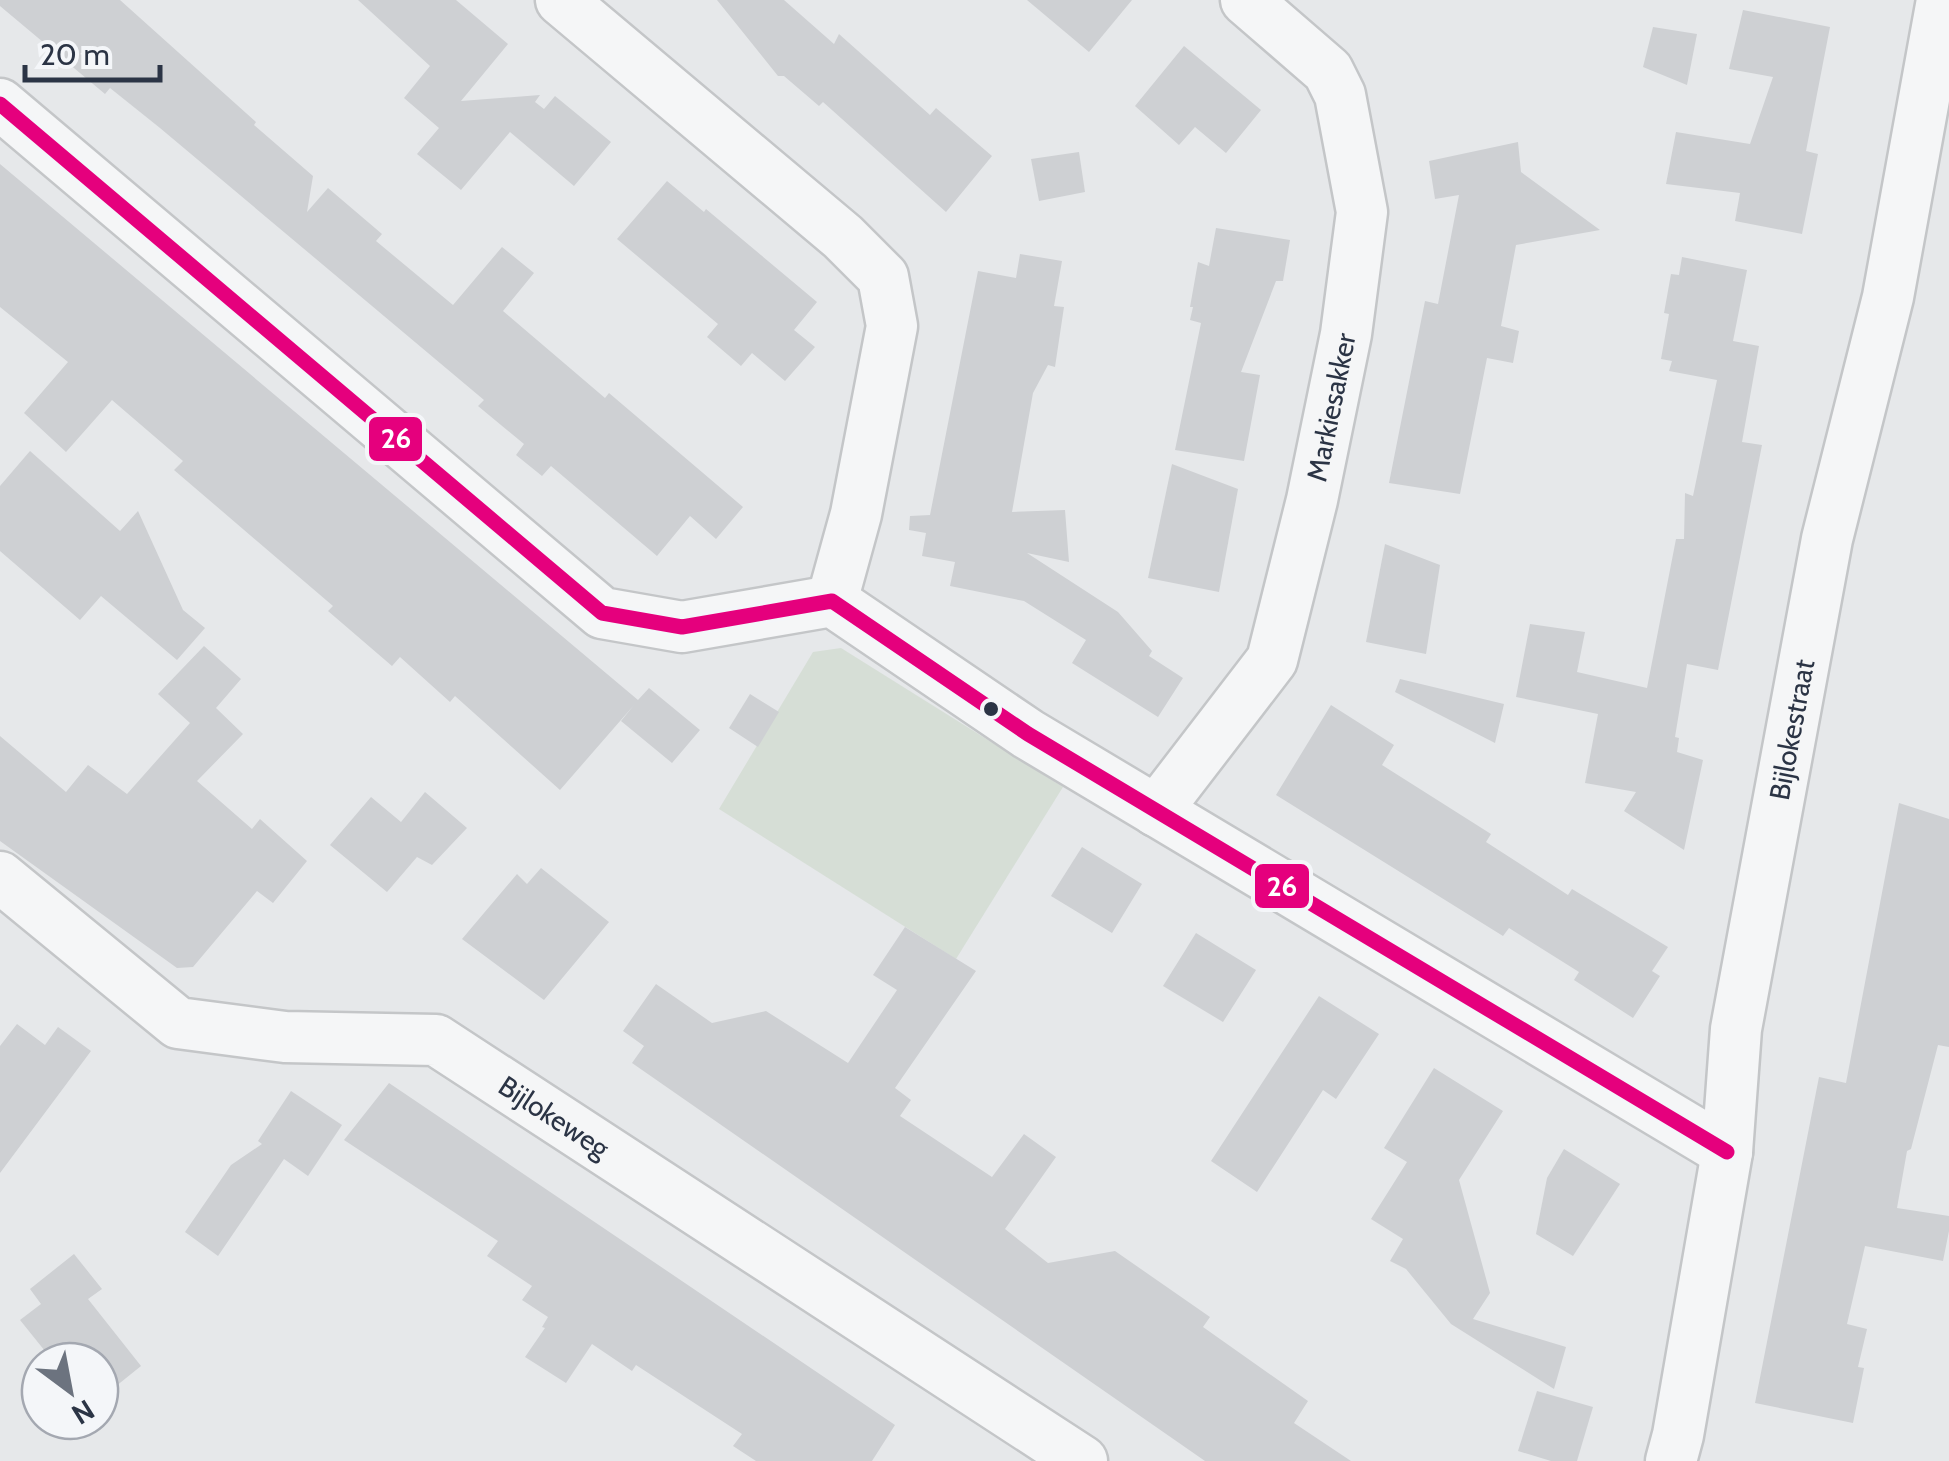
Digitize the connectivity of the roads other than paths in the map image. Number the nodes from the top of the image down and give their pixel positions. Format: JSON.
{"nodes":[{"id":1,"x":562,"y":0,"type":"edge"},
{"id":2,"x":1246,"y":0,"type":"edge"},
{"id":3,"x":1942,"y":0,"type":"edge"},
{"id":4,"x":0,"y":104,"type":"edge"},
{"id":5,"x":832,"y":602,"type":"junction"},
{"id":6,"x":1156,"y":811,"type":"junction"},
{"id":7,"x":0,"y":877,"type":"edge"},
{"id":8,"x":1727,"y":1152,"type":"junction"},
{"id":9,"x":1082,"y":1461,"type":"edge"},
{"id":10,"x":1671,"y":1461,"type":"edge"}],
"edges":[{"from":1,"to":5,"type":"street"},
{"from":2,"to":6,"type":"street","name":"Markiesakker"},
{"from":3,"to":8,"type":"street","name":"Bijlokestraat"},
{"from":4,"to":5,"type":"street"},
{"from":5,"to":6,"type":"street"},
{"from":6,"to":8,"type":"street"},
{"from":7,"to":9,"type":"street","name":"Bijlokeweg"},
{"from":8,"to":10,"type":"street","name":"Bijlokestraat"}]}
